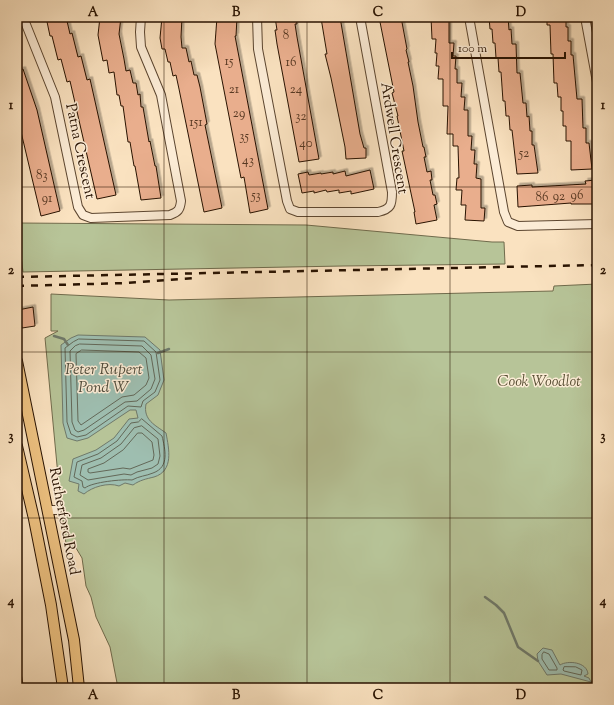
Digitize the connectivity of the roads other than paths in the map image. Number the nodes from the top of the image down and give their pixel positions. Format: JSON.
{"nodes":[{"id":1,"x":23,"y":17,"type":"edge"},
{"id":2,"x":142,"y":17,"type":"edge"},
{"id":3,"x":257,"y":17,"type":"edge"},
{"id":4,"x":360,"y":17,"type":"edge"},
{"id":5,"x":469,"y":17,"type":"edge"},
{"id":6,"x":585,"y":17,"type":"edge"},
{"id":7,"x":597,"y":82,"type":"edge"},
{"id":8,"x":597,"y":224,"type":"edge"},
{"id":9,"x":17,"y":361,"type":"edge"},
{"id":10,"x":17,"y":446,"type":"edge"},
{"id":11,"x":17,"y":676,"type":"edge"},
{"id":12,"x":19,"y":688,"type":"edge"},
{"id":13,"x":63,"y":688,"type":"edge"},
{"id":14,"x":79,"y":688,"type":"edge"}],
"edges":[{"from":1,"to":2,"type":"street","name":"Patna Crescent"},
{"from":3,"to":4,"type":"street","name":"Ardwell Crescent"},
{"from":5,"to":8,"type":"street"},
{"from":6,"to":7,"type":"street"},
{"from":9,"to":14,"type":"main road","name":"Rutherford Road"},
{"from":10,"to":13,"type":"main road","name":"Rutherford Road"},
{"from":11,"to":12,"type":"street"}]}
